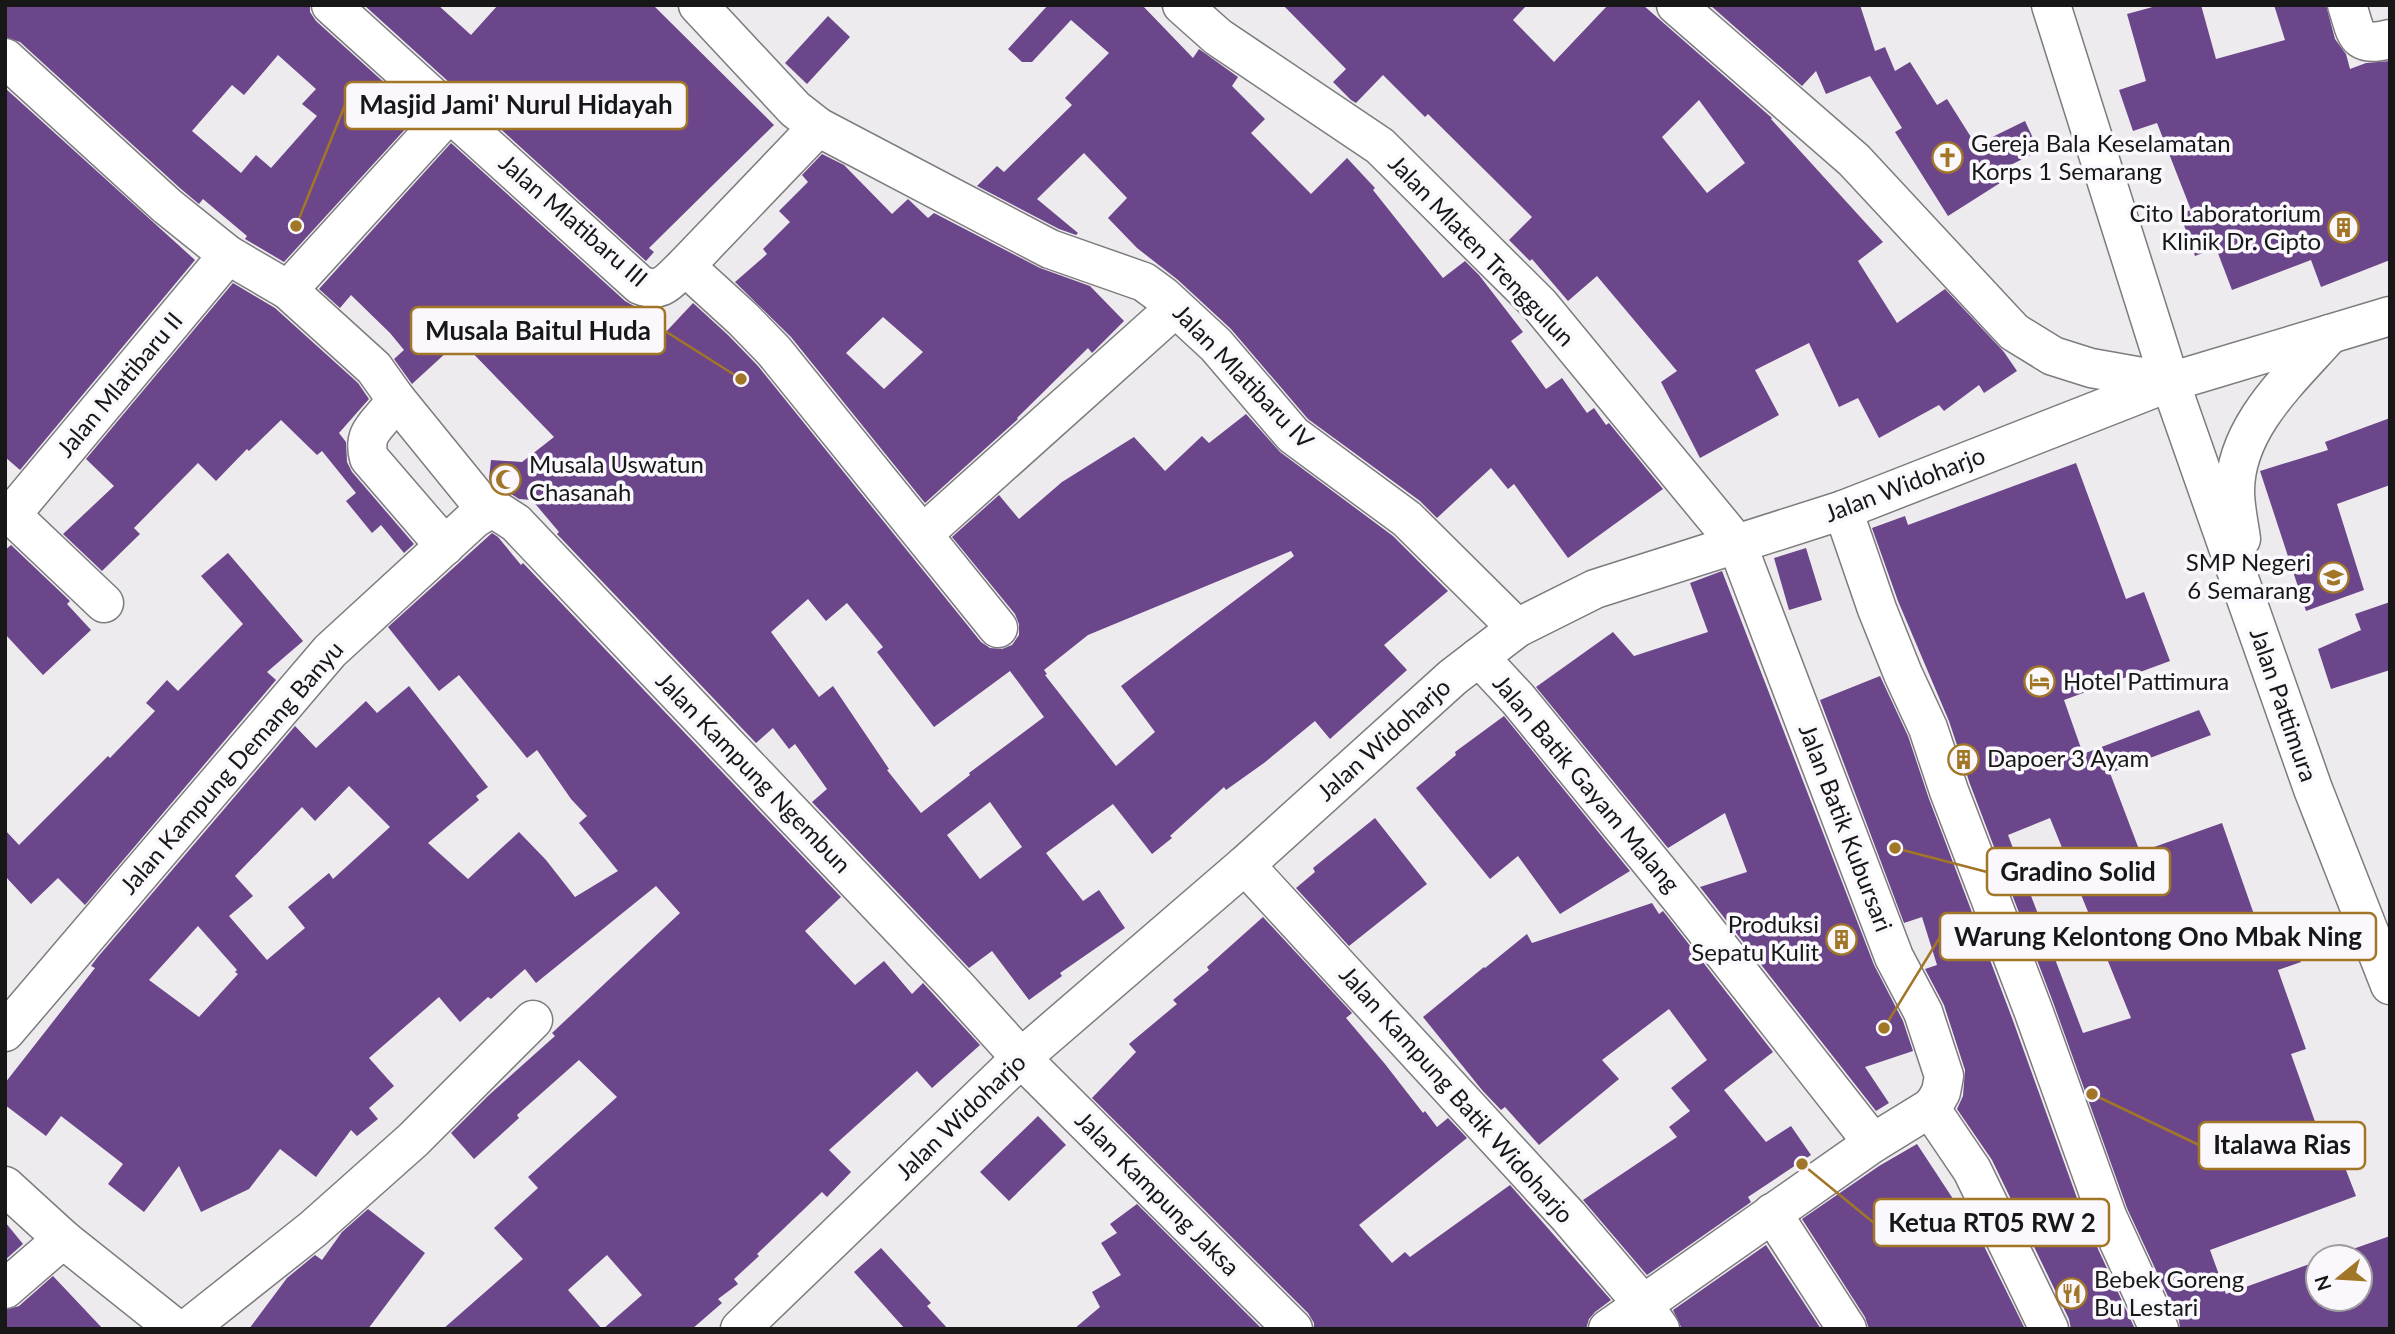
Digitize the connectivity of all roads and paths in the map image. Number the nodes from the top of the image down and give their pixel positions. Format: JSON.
{"nodes":[{"id":1,"x":331,"y":5,"type":"edge"},
{"id":2,"x":698,"y":5,"type":"edge"},
{"id":3,"x":1182,"y":5,"type":"edge"},
{"id":4,"x":1676,"y":5,"type":"edge"},
{"id":5,"x":2051,"y":5,"type":"edge"},
{"id":6,"x":2347,"y":5,"type":"edge"},
{"id":7,"x":2390,"y":39,"type":"edge"},
{"id":8,"x":5,"y":58,"type":"edge"},
{"id":9,"x":450,"y":112,"type":"junction"},
{"id":10,"x":818,"y":127,"type":"junction"},
{"id":11,"x":228,"y":255,"type":"junction"},
{"id":12,"x":673,"y":277,"type":"junction"},
{"id":13,"x":288,"y":290,"type":"junction"},
{"id":14,"x":1175,"y":308,"type":"junction"},
{"id":15,"x":2390,"y":316,"type":"edge"},
{"id":16,"x":2330,"y":334,"type":"junction"},
{"id":17,"x":2170,"y":382,"type":"junction"},
{"id":18,"x":396,"y":399,"type":"junction"},
{"id":19,"x":1843,"y":510,"type":"junction"},
{"id":20,"x":8,"y":512,"type":"edge"},
{"id":21,"x":481,"y":515,"type":"junction"},
{"id":22,"x":923,"y":534,"type":"junction"},
{"id":23,"x":1737,"y":544,"type":"junction"},
{"id":24,"x":445,"y":546,"type":"junction"},
{"id":25,"x":104,"y":603,"type":"dead end"},
{"id":26,"x":998,"y":628,"type":"dead end"},
{"id":27,"x":1517,"y":628,"type":"junction"},
{"id":28,"x":2260,"y":638,"type":"junction"},
{"id":29,"x":1479,"y":657,"type":"junction"},
{"id":30,"x":1245,"y":865,"type":"junction"},
{"id":31,"x":2390,"y":985,"type":"edge"},
{"id":32,"x":533,"y":1020,"type":"dead end"},
{"id":33,"x":5,"y":1032,"type":"edge"},
{"id":34,"x":1021,"y":1058,"type":"junction"},
{"id":35,"x":1930,"y":1108,"type":"junction"},
{"id":36,"x":1873,"y":1143,"type":"junction"},
{"id":37,"x":5,"y":1186,"type":"edge"},
{"id":38,"x":1772,"y":1213,"type":"junction"},
{"id":39,"x":63,"y":1239,"type":"junction"},
{"id":40,"x":5,"y":1289,"type":"edge"},
{"id":41,"x":1651,"y":1316,"type":"edge"},
{"id":42,"x":176,"y":1329,"type":"edge"},
{"id":43,"x":187,"y":1329,"type":"edge"},
{"id":44,"x":740,"y":1329,"type":"edge"},
{"id":45,"x":1293,"y":1329,"type":"edge"},
{"id":46,"x":1608,"y":1329,"type":"edge"},
{"id":47,"x":1847,"y":1329,"type":"edge"},
{"id":48,"x":2049,"y":1329,"type":"edge"},
{"id":49,"x":2159,"y":1329,"type":"edge"}],
"edges":[{"from":1,"to":9,"type":"main road","name":"Jalan Mlatibaru III"},
{"from":2,"to":10,"type":"main road","name":"Jalan Mlatibaru IV"},
{"from":3,"to":23,"type":"main road","name":"Jalan Mlaten Trenggulun"},
{"from":4,"to":17,"type":"main road"},
{"from":5,"to":17,"type":"main road","name":"Jalan Pattimura"},
{"from":6,"to":7,"type":"main road"},
{"from":8,"to":11,"type":"main road"},
{"from":9,"to":12,"type":"main road","name":"Jalan Mlatibaru III"},
{"from":9,"to":13,"type":"main road"},
{"from":10,"to":12,"type":"main road"},
{"from":10,"to":14,"type":"main road","name":"Jalan Mlatibaru IV"},
{"from":11,"to":13,"type":"main road"},
{"from":11,"to":20,"type":"main road","name":"Jalan Mlatibaru II"},
{"from":12,"to":22,"type":"main road"},
{"from":13,"to":18,"type":"main road"},
{"from":14,"to":22,"type":"main road"},
{"from":14,"to":27,"type":"main road","name":"Jalan Mlatibaru IV"},
{"from":15,"to":16,"type":"main road","name":"Jalan Widoharjo"},
{"from":16,"to":17,"type":"main road","name":"Jalan Widoharjo"},
{"from":16,"to":28,"type":"main road"},
{"from":17,"to":19,"type":"main road","name":"Jalan Widoharjo"},
{"from":17,"to":28,"type":"main road","name":"Jalan Pattimura"},
{"from":18,"to":21,"type":"main road"},
{"from":18,"to":24,"type":"main road"},
{"from":19,"to":23,"type":"main road","name":"Jalan Widoharjo"},
{"from":19,"to":49,"type":"main road"},
{"from":20,"to":25,"type":"main road"},
{"from":21,"to":24,"type":"main road","name":"Jalan Kampung Demang Banyu"},
{"from":21,"to":34,"type":"main road","name":"Jalan Kampung Ngembun"},
{"from":22,"to":26,"type":"main road"},
{"from":23,"to":27,"type":"main road","name":"Jalan Widoharjo"},
{"from":23,"to":35,"type":"main road","name":"Jalan Batik Kubursari"},
{"from":24,"to":33,"type":"main road","name":"Jalan Kampung Demang Banyu"},
{"from":27,"to":29,"type":"main road","name":"Jalan Widoharjo"},
{"from":28,"to":31,"type":"main road","name":"Jalan Pattimura"},
{"from":29,"to":30,"type":"main road","name":"Jalan Widoharjo"},
{"from":29,"to":36,"type":"main road","name":"Jalan Batik Gayam Malang"},
{"from":30,"to":34,"type":"main road","name":"Jalan Widoharjo"},
{"from":30,"to":41,"type":"main road","name":"Jalan Kampung Batik Widoharjo"},
{"from":32,"to":43,"type":"main road"},
{"from":34,"to":44,"type":"main road","name":"Jalan Widoharjo"},
{"from":34,"to":45,"type":"main road","name":"Jalan Kampung Jaksa"},
{"from":35,"to":36,"type":"main road"},
{"from":35,"to":48,"type":"main road"},
{"from":36,"to":38,"type":"main road"},
{"from":37,"to":39,"type":"main road"},
{"from":38,"to":41,"type":"main road"},
{"from":38,"to":47,"type":"main road"},
{"from":39,"to":40,"type":"main road"},
{"from":39,"to":42,"type":"main road"},
{"from":41,"to":46,"type":"main road"}]}
